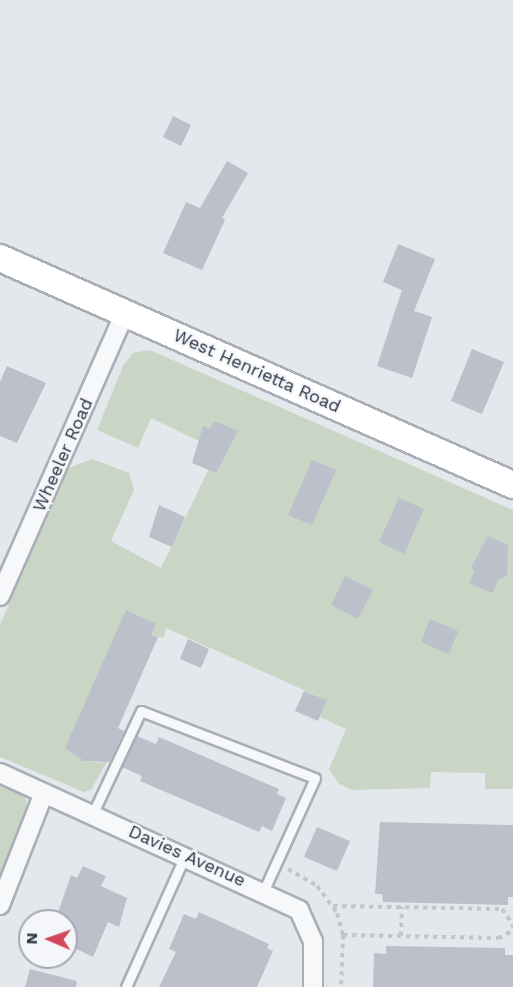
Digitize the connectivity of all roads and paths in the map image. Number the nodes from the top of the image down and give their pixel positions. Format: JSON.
{"nodes":[{"id":1,"x":0,"y":258,"type":"edge"},
{"id":2,"x":125,"y":313,"type":"junction"},
{"id":3,"x":513,"y":485,"type":"edge"},
{"id":4,"x":0,"y":596,"type":"edge"},
{"id":5,"x":0,"y":773,"type":"edge"},
{"id":6,"x":44,"y":793,"type":"junction"},
{"id":7,"x":92,"y":815,"type":"junction"},
{"id":8,"x":185,"y":855,"type":"junction"},
{"id":9,"x":288,"y":869,"type":"dead end"},
{"id":10,"x":264,"y":890,"type":"junction"},
{"id":11,"x":0,"y":905,"type":"edge"},
{"id":12,"x":333,"y":906,"type":"junction"},
{"id":13,"x":402,"y":908,"type":"junction"},
{"id":14,"x":513,"y":925,"type":"edge"},
{"id":15,"x":343,"y":935,"type":"junction"},
{"id":16,"x":401,"y":936,"type":"junction"},
{"id":17,"x":126,"y":987,"type":"edge"},
{"id":18,"x":313,"y":987,"type":"edge"},
{"id":19,"x":341,"y":987,"type":"edge"}],
"edges":[{"from":1,"to":2,"type":"main road","name":"West Henrietta Road"},
{"from":2,"to":3,"type":"main road","name":"West Henrietta Road"},
{"from":2,"to":4,"type":"street","name":"Wheeler Road"},
{"from":5,"to":6,"type":"street","name":"Davies Avenue"},
{"from":6,"to":7,"type":"street","name":"Davies Avenue"},
{"from":6,"to":11,"type":"street"},
{"from":7,"to":8,"type":"street","name":"Davies Avenue"},
{"from":7,"to":10,"type":"lane"},
{"from":8,"to":10,"type":"street","name":"Davies Avenue"},
{"from":8,"to":17,"type":"lane"},
{"from":9,"to":12,"type":"path"},
{"from":10,"to":18,"type":"street","name":"Davies Avenue"},
{"from":12,"to":13,"type":"path"},
{"from":12,"to":15,"type":"path"},
{"from":13,"to":14,"type":"path"},
{"from":13,"to":16,"type":"path"},
{"from":14,"to":16,"type":"path"},
{"from":15,"to":16,"type":"path"},
{"from":15,"to":19,"type":"path"}]}
